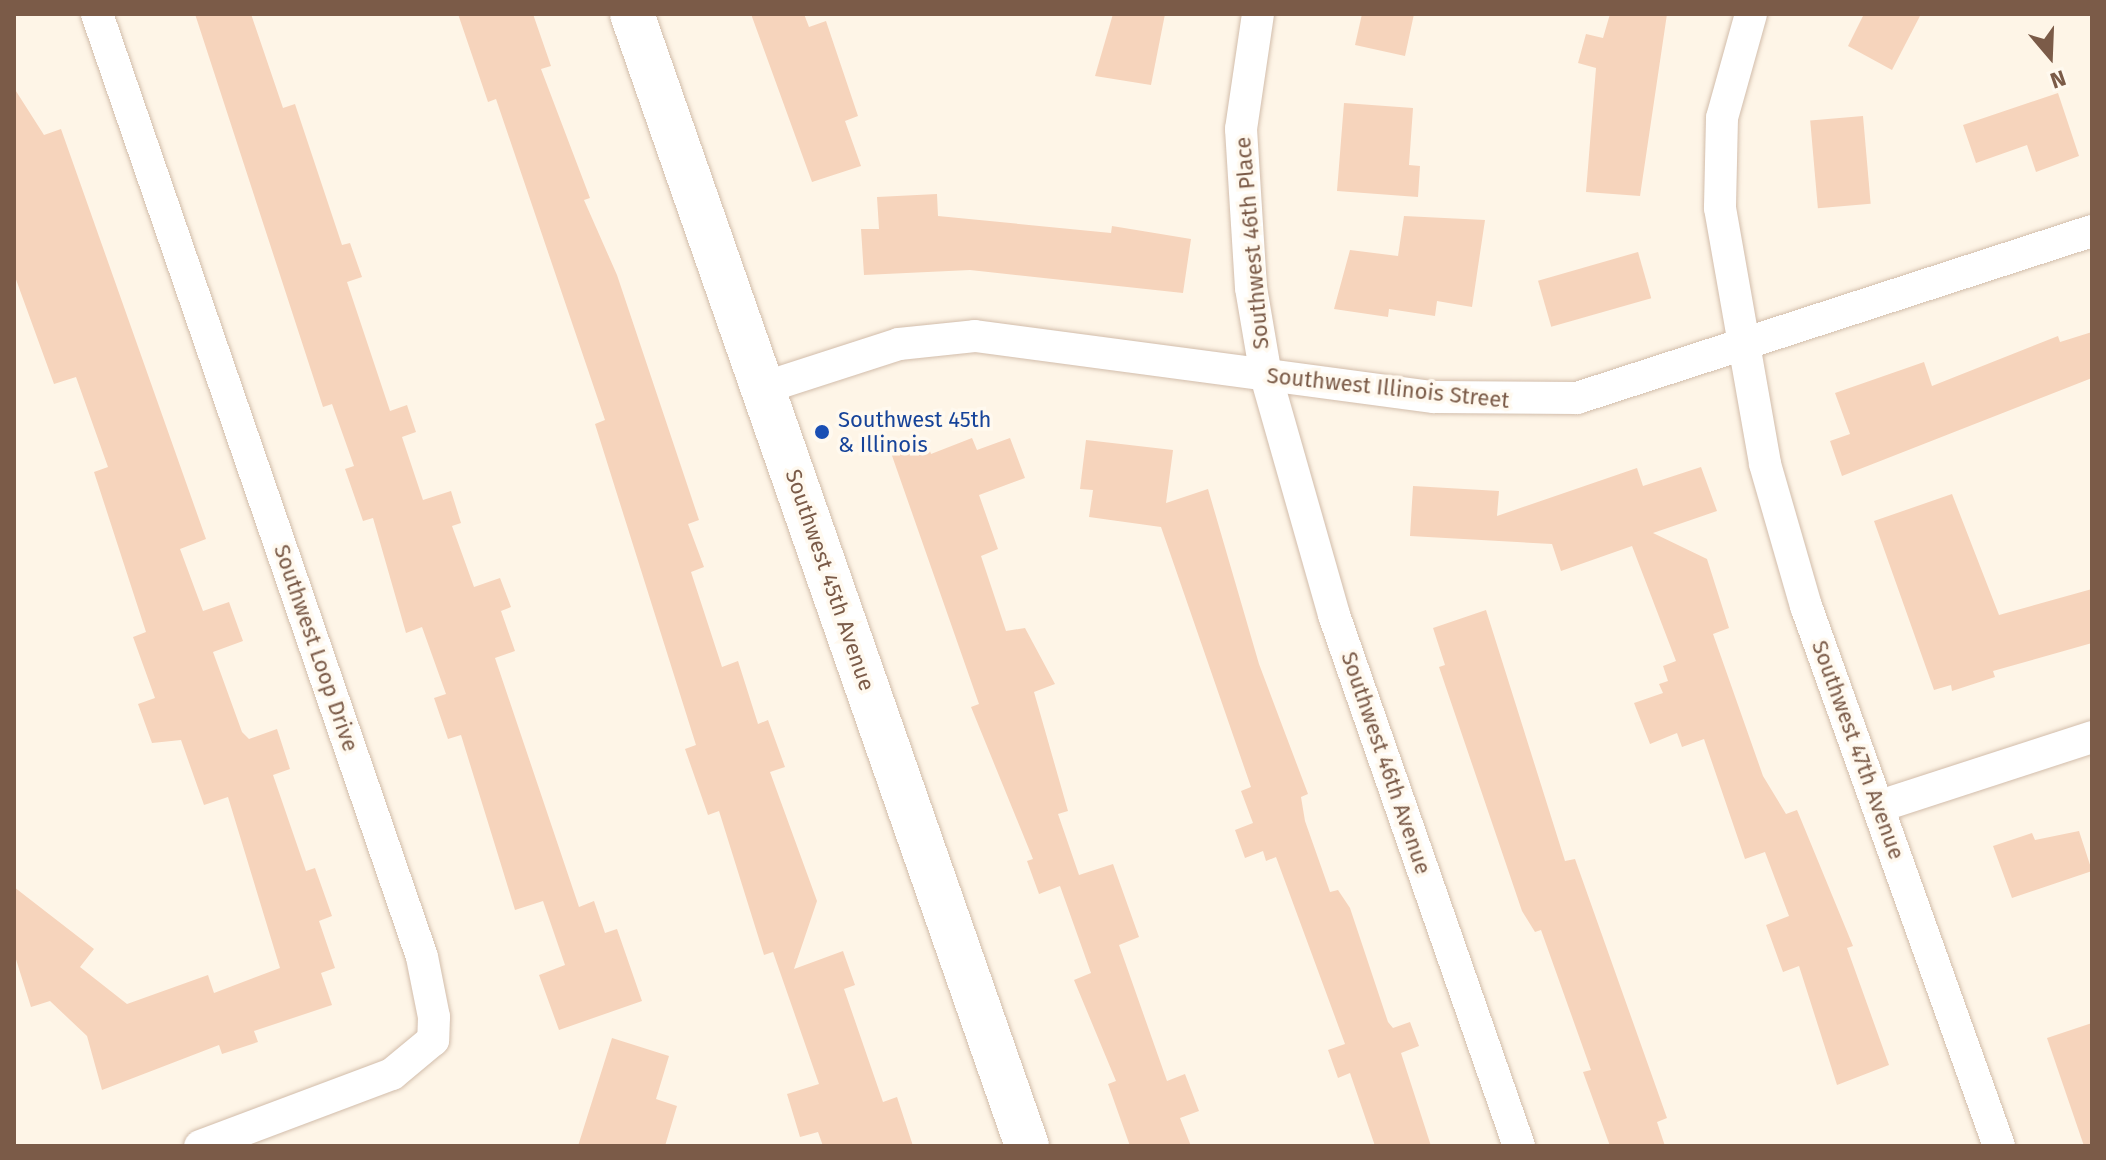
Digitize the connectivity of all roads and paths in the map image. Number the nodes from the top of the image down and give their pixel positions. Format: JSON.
{"nodes":[{"id":1,"x":97,"y":14,"type":"edge"},
{"id":2,"x":632,"y":14,"type":"edge"},
{"id":3,"x":1258,"y":14,"type":"edge"},
{"id":4,"x":1751,"y":14,"type":"edge"},
{"id":5,"x":2092,"y":231,"type":"edge"},
{"id":6,"x":1744,"y":347,"type":"junction"},
{"id":7,"x":1266,"y":376,"type":"junction"},
{"id":8,"x":763,"y":388,"type":"junction"},
{"id":9,"x":2092,"y":737,"type":"edge"},
{"id":10,"x":1880,"y":806,"type":"junction"},
{"id":11,"x":200,"y":1146,"type":"edge"},
{"id":12,"x":1027,"y":1146,"type":"edge"},
{"id":13,"x":1519,"y":1146,"type":"edge"},
{"id":14,"x":1999,"y":1146,"type":"edge"}],
"edges":[{"from":1,"to":11,"type":"street","name":"Southwest Loop Drive"},
{"from":2,"to":8,"type":"street","name":"Southwest 45th Avenue"},
{"from":3,"to":7,"type":"street","name":"Southwest 46th Place"},
{"from":4,"to":6,"type":"street","name":"Southwest 47th Avenue"},
{"from":5,"to":6,"type":"street","name":"Southwest Illinois Street"},
{"from":6,"to":7,"type":"street","name":"Southwest Illinois Street"},
{"from":6,"to":10,"type":"street","name":"Southwest 47th Avenue"},
{"from":7,"to":8,"type":"street","name":"Southwest Illinois Street"},
{"from":7,"to":13,"type":"street","name":"Southwest 46th Avenue"},
{"from":8,"to":12,"type":"street","name":"Southwest 45th Avenue"},
{"from":9,"to":10,"type":"street"},
{"from":10,"to":14,"type":"street","name":"Southwest 47th Avenue"}]}
